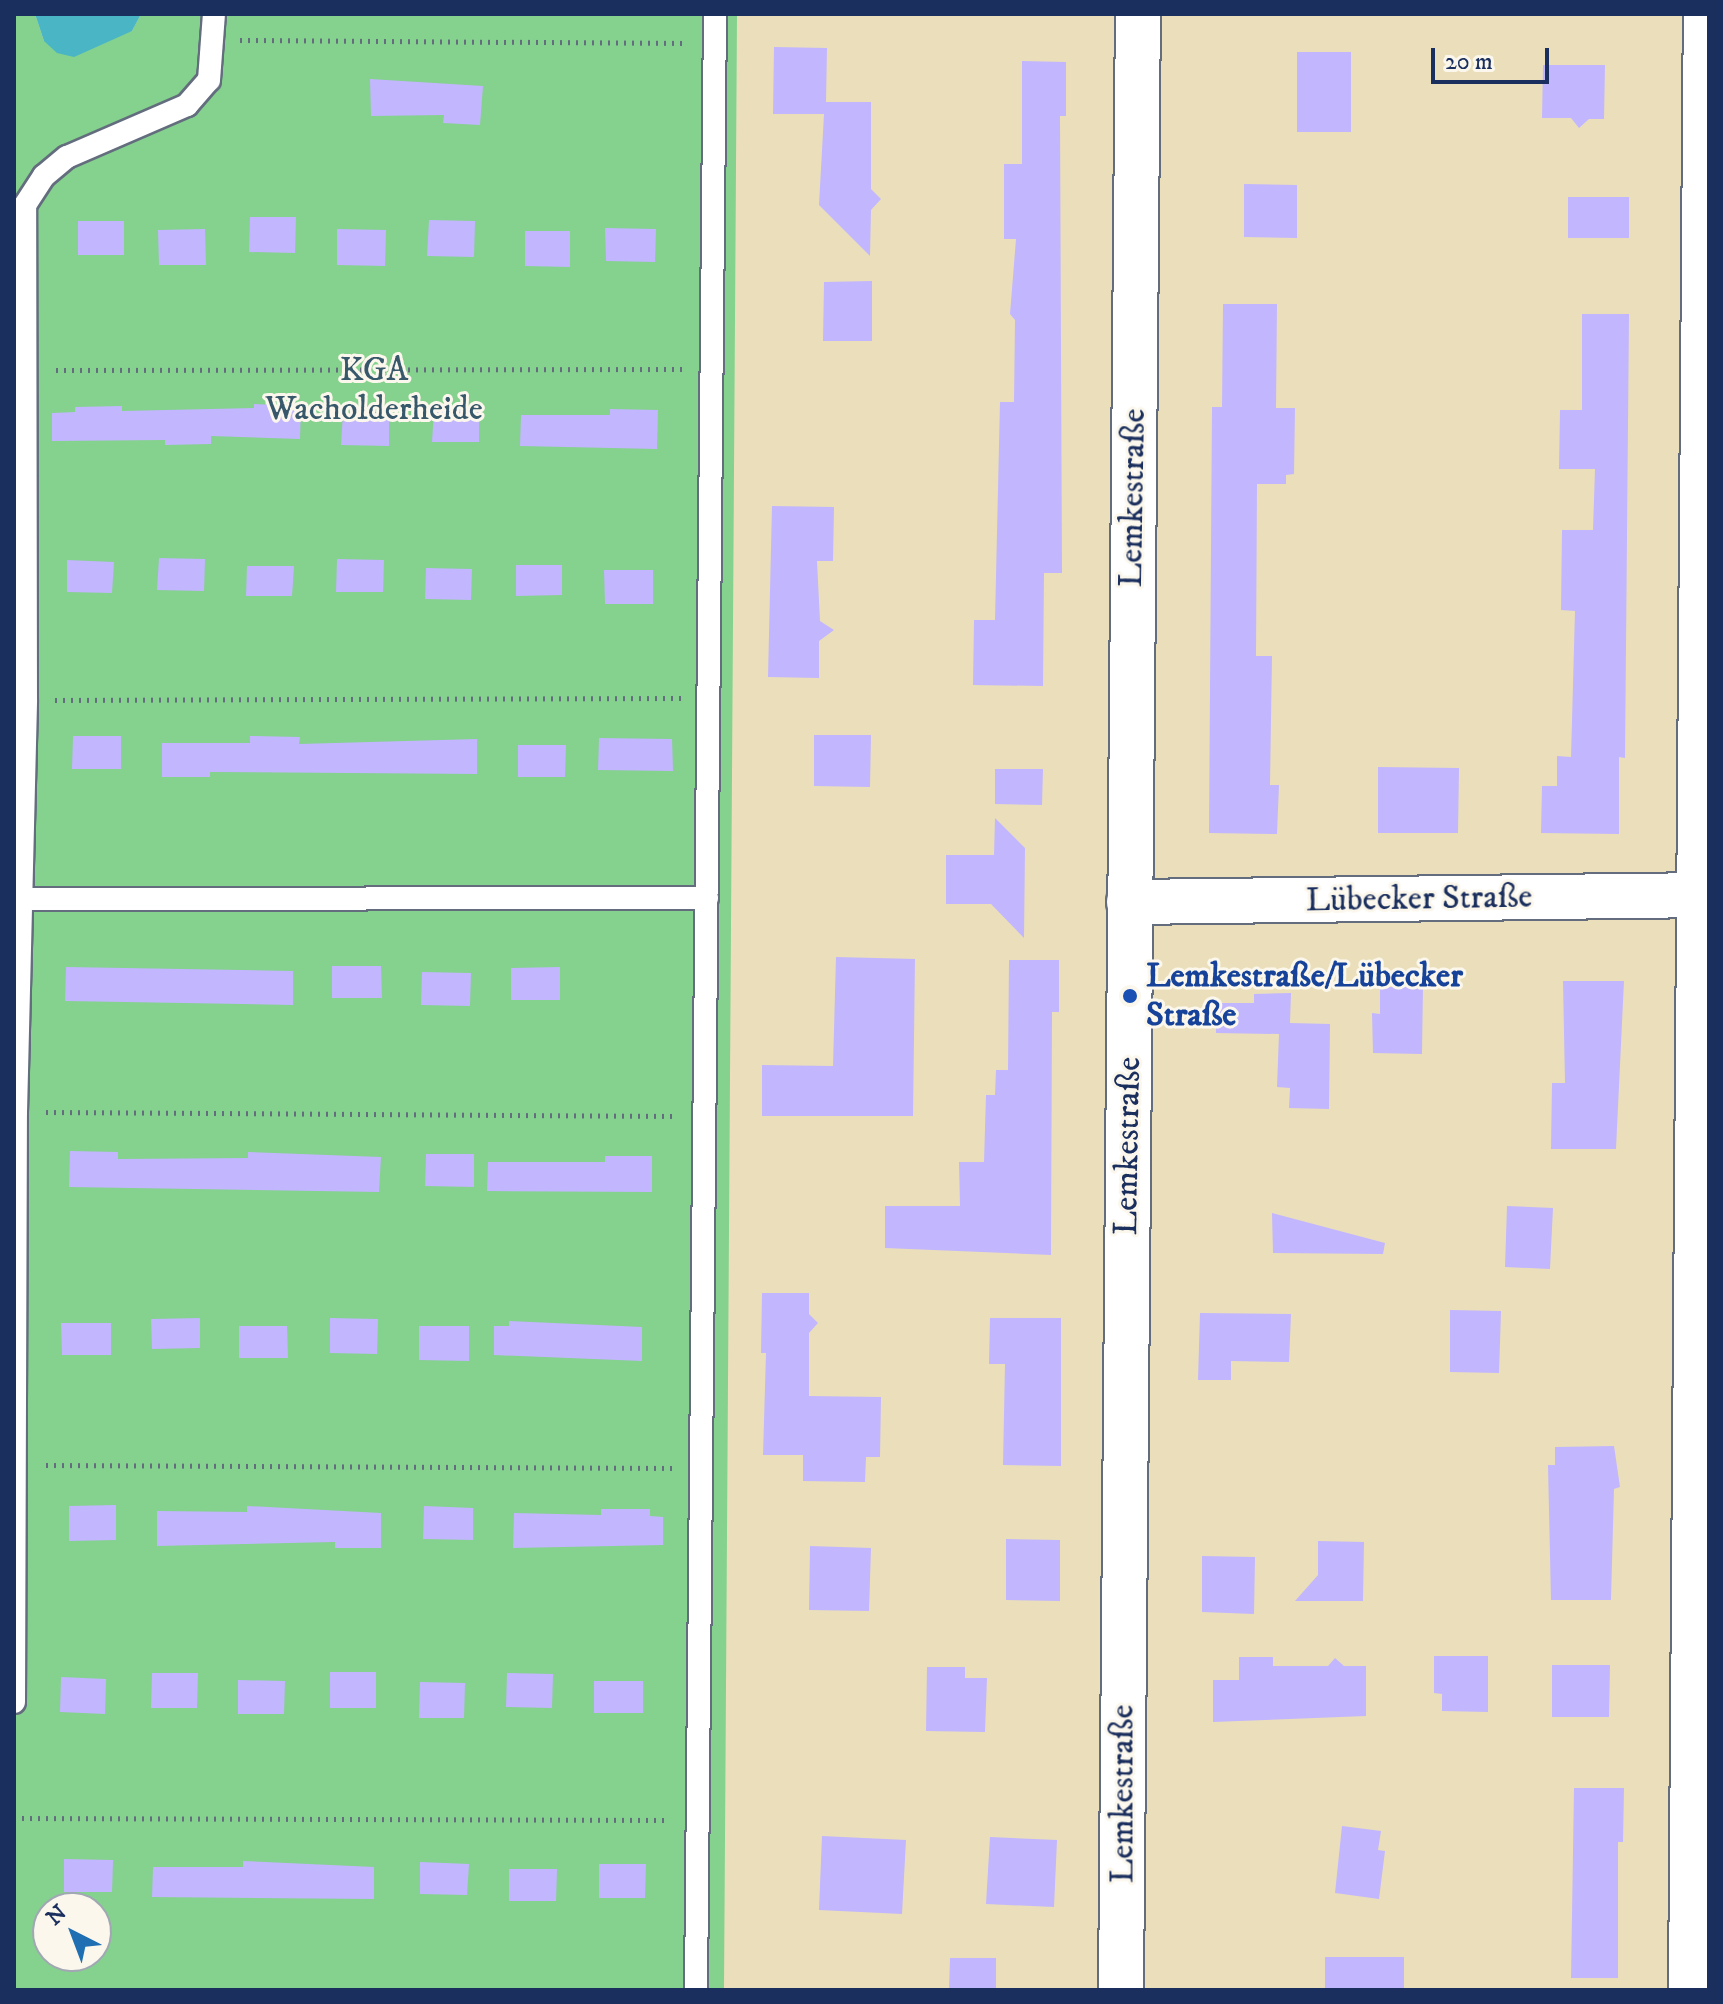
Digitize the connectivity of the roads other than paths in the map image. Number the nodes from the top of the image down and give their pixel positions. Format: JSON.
{"nodes":[{"id":1,"x":214,"y":14,"type":"edge"},
{"id":2,"x":715,"y":14,"type":"edge"},
{"id":3,"x":1138,"y":14,"type":"edge"},
{"id":4,"x":1706,"y":14,"type":"edge"},
{"id":5,"x":1704,"y":895,"type":"edge"},
{"id":6,"x":707,"y":898,"type":"junction"},
{"id":7,"x":17,"y":899,"type":"edge"},
{"id":8,"x":1129,"y":902,"type":"junction"},
{"id":9,"x":16,"y":1112,"type":"edge"},
{"id":10,"x":15,"y":1465,"type":"edge"},
{"id":11,"x":14,"y":1702,"type":"edge"},
{"id":12,"x":696,"y":1990,"type":"edge"},
{"id":13,"x":1121,"y":1990,"type":"edge"},
{"id":14,"x":1691,"y":1990,"type":"edge"}],
"edges":[{"from":1,"to":7,"type":"lane"},
{"from":2,"to":6,"type":"lane"},
{"from":3,"to":8,"type":"street","name":"Lemkestraße"},
{"from":4,"to":5,"type":"street"},
{"from":5,"to":8,"type":"street","name":"Lübecker Straße"},
{"from":5,"to":14,"type":"street"},
{"from":6,"to":7,"type":"lane"},
{"from":6,"to":12,"type":"lane"},
{"from":7,"to":9,"type":"lane"},
{"from":8,"to":13,"type":"street","name":"Lemkestraße"},
{"from":9,"to":10,"type":"lane"},
{"from":10,"to":11,"type":"lane"}]}
